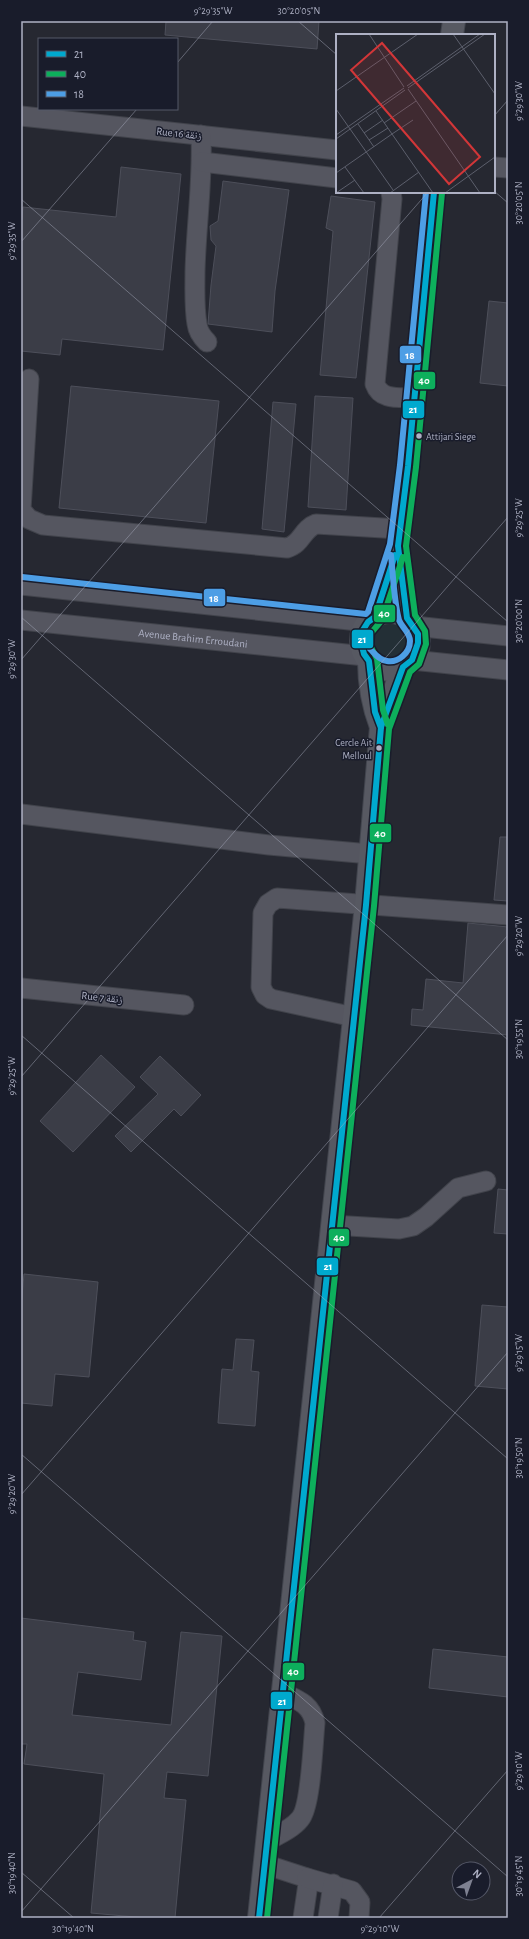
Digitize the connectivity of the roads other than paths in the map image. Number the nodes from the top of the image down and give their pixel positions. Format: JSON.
{"nodes":[{"id":1,"x":454,"y":21,"type":"edge"},
{"id":2,"x":452,"y":34,"type":"edge"},
{"id":3,"x":21,"y":116,"type":"edge"},
{"id":4,"x":201,"y":136,"type":"junction"},
{"id":5,"x":336,"y":150,"type":"edge"},
{"id":6,"x":202,"y":162,"type":"junction"},
{"id":7,"x":495,"y":167,"type":"edge"},
{"id":8,"x":508,"y":168,"type":"edge"},
{"id":9,"x":336,"y":178,"type":"edge"},
{"id":10,"x":391,"y":193,"type":"edge"},
{"id":11,"x":434,"y":193,"type":"edge"},
{"id":12,"x":207,"y":342,"type":"dead end"},
{"id":13,"x":29,"y":379,"type":"dead end"},
{"id":14,"x":415,"y":398,"type":"junction"},
{"id":15,"x":399,"y":537,"type":"junction"},
{"id":16,"x":21,"y":586,"type":"edge"},
{"id":17,"x":372,"y":619,"type":"junction"},
{"id":18,"x":21,"y":620,"type":"edge"},
{"id":19,"x":410,"y":622,"type":"junction"},
{"id":20,"x":508,"y":636,"type":"edge"},
{"id":21,"x":367,"y":659,"type":"junction"},
{"id":22,"x":407,"y":664,"type":"junction"},
{"id":23,"x":508,"y":670,"type":"edge"},
{"id":24,"x":381,"y":727,"type":"junction"},
{"id":25,"x":21,"y":814,"type":"edge"},
{"id":26,"x":370,"y":854,"type":"junction"},
{"id":27,"x":366,"y":905,"type":"junction"},
{"id":28,"x":508,"y":915,"type":"edge"},
{"id":29,"x":21,"y":988,"type":"edge"},
{"id":30,"x":184,"y":1005,"type":"dead end"},
{"id":31,"x":354,"y":1017,"type":"junction"},
{"id":32,"x":486,"y":1181,"type":"dead end"},
{"id":33,"x":332,"y":1225,"type":"junction"},
{"id":34,"x":282,"y":1693,"type":"junction"},
{"id":35,"x":267,"y":1841,"type":"junction"},
{"id":36,"x":264,"y":1864,"type":"junction"},
{"id":37,"x":307,"y":1878,"type":"junction"},
{"id":38,"x":332,"y":1884,"type":"junction"},
{"id":39,"x":258,"y":1918,"type":"edge"},
{"id":40,"x":303,"y":1918,"type":"edge"},
{"id":41,"x":328,"y":1918,"type":"edge"},
{"id":42,"x":359,"y":1918,"type":"edge"}],
"edges":[{"from":1,"to":2,"type":"main road"},
{"from":3,"to":4,"type":"street","name":"Rue 16 زنقة"},
{"from":4,"to":5,"type":"street","name":"Rue 16 زنقة"},
{"from":4,"to":6,"type":"street"},
{"from":6,"to":9,"type":"street"},
{"from":6,"to":12,"type":"street"},
{"from":7,"to":8,"type":"street"},
{"from":10,"to":14,"type":"street"},
{"from":11,"to":14,"type":"main road"},
{"from":13,"to":15,"type":"street"},
{"from":14,"to":15,"type":"main road"},
{"from":15,"to":17,"type":"main road"},
{"from":15,"to":19,"type":"main road"},
{"from":16,"to":17,"type":"street"},
{"from":17,"to":19,"type":"main road"},
{"from":17,"to":21,"type":"main road"},
{"from":18,"to":21,"type":"street","name":"Avenue Brahim Erroudani"},
{"from":19,"to":20,"type":"street"},
{"from":19,"to":22,"type":"main road"},
{"from":21,"to":22,"type":"main road"},
{"from":21,"to":24,"type":"main road"},
{"from":22,"to":23,"type":"street"},
{"from":22,"to":24,"type":"main road"},
{"from":24,"to":26,"type":"main road"},
{"from":25,"to":26,"type":"street"},
{"from":26,"to":27,"type":"main road"},
{"from":27,"to":28,"type":"street"},
{"from":27,"to":31,"type":"main road"},
{"from":27,"to":31,"type":"street"},
{"from":29,"to":30,"type":"street","name":"Rue 7 زنقة"},
{"from":31,"to":33,"type":"main road"},
{"from":32,"to":33,"type":"street"},
{"from":33,"to":34,"type":"main road"},
{"from":34,"to":35,"type":"main road"},
{"from":34,"to":35,"type":"street"},
{"from":35,"to":36,"type":"main road"},
{"from":36,"to":37,"type":"street"},
{"from":36,"to":39,"type":"main road"},
{"from":37,"to":38,"type":"street"},
{"from":37,"to":40,"type":"street"},
{"from":38,"to":41,"type":"street"},
{"from":38,"to":42,"type":"street"}]}
